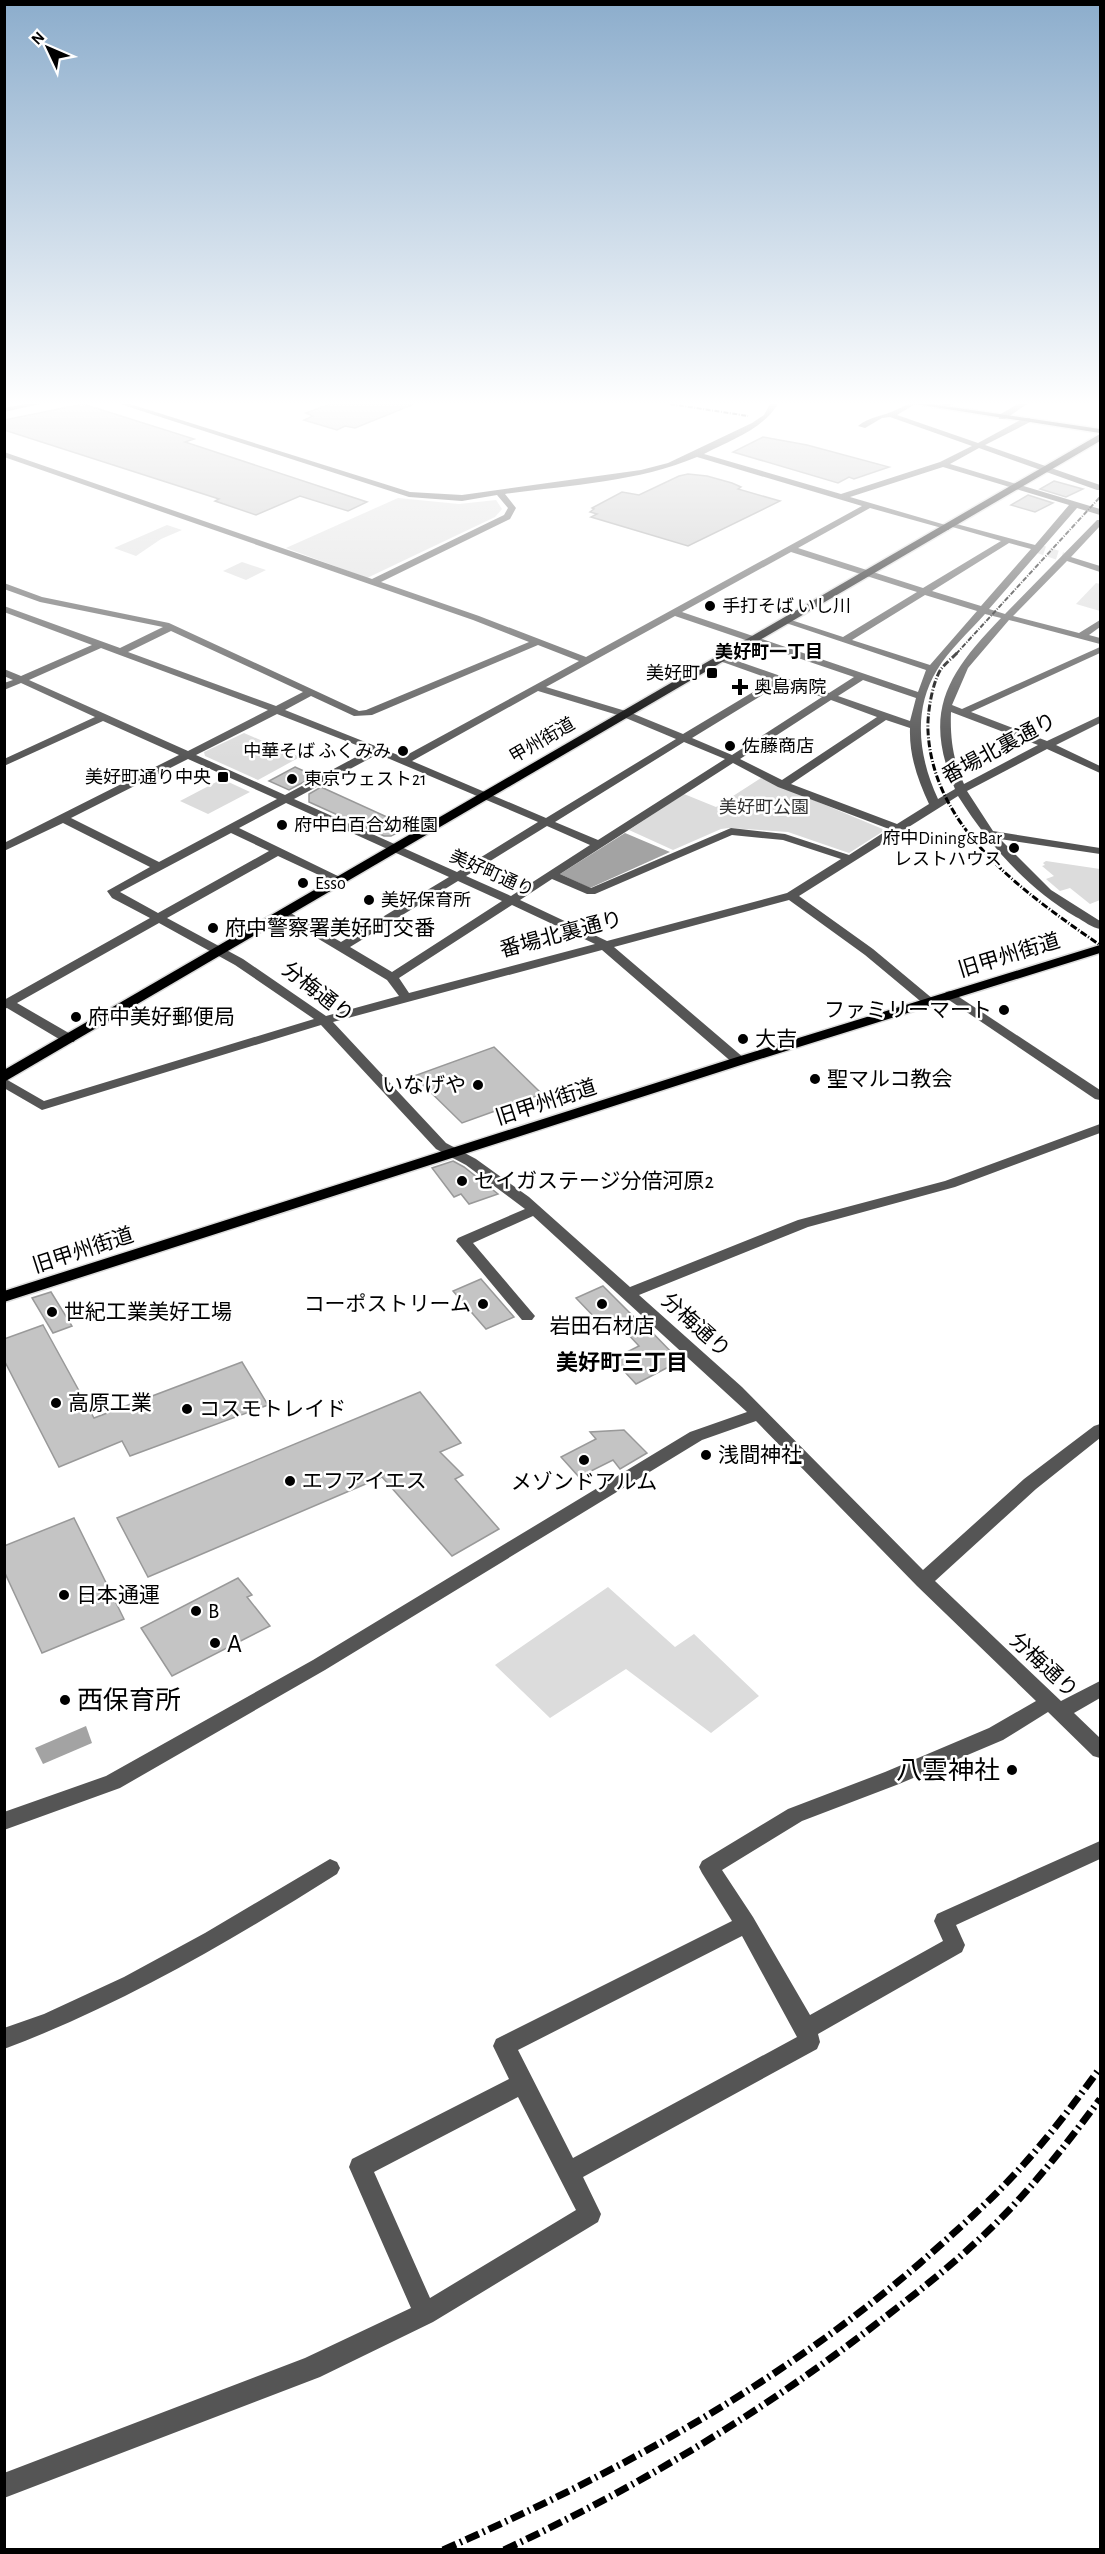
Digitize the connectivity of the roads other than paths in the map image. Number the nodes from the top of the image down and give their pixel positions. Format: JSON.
{"nodes":[{"id":1,"x":203,"y":523,"type":"edge"},
{"id":2,"x":494,"y":523,"type":"edge"},
{"id":3,"x":837,"y":523,"type":"edge"},
{"id":4,"x":938,"y":523,"type":"edge"},
{"id":5,"x":954,"y":523,"type":"edge"},
{"id":6,"x":1059,"y":523,"type":"edge"},
{"id":7,"x":1100,"y":523,"type":"edge"},
{"id":8,"x":949,"y":526,"type":"junction"},
{"id":9,"x":1008,"y":540,"type":"junction"},
{"id":10,"x":1036,"y":548,"type":"junction"},
{"id":11,"x":791,"y":549,"type":"junction"},
{"id":12,"x":1066,"y":558,"type":"junction"},
{"id":13,"x":1101,"y":569,"type":"edge"},
{"id":14,"x":866,"y":573,"type":"junction"},
{"id":15,"x":373,"y":582,"type":"junction"},
{"id":16,"x":4,"y":586,"type":"edge"},
{"id":17,"x":924,"y":591,"type":"junction"},
{"id":18,"x":4,"y":609,"type":"edge"},
{"id":19,"x":984,"y":610,"type":"junction"},
{"id":20,"x":675,"y":613,"type":"junction"},
{"id":21,"x":1007,"y":617,"type":"junction"},
{"id":22,"x":785,"y":621,"type":"junction"},
{"id":23,"x":1101,"y":623,"type":"edge"},
{"id":24,"x":171,"y":627,"type":"junction"},
{"id":25,"x":1081,"y":636,"type":"junction"},
{"id":26,"x":753,"y":639,"type":"junction"},
{"id":27,"x":845,"y":640,"type":"junction"},
{"id":28,"x":1101,"y":641,"type":"edge"},
{"id":29,"x":537,"y":642,"type":"junction"},
{"id":30,"x":100,"y":645,"type":"junction"},
{"id":31,"x":1101,"y":650,"type":"edge"},
{"id":32,"x":120,"y":652,"type":"junction"},
{"id":33,"x":720,"y":658,"type":"junction"},
{"id":34,"x":587,"y":661,"type":"junction"},
{"id":35,"x":932,"y":669,"type":"junction"},
{"id":36,"x":4,"y":672,"type":"edge"},
{"id":37,"x":862,"y":676,"type":"junction"},
{"id":38,"x":21,"y":680,"type":"junction"},
{"id":39,"x":781,"y":680,"type":"junction"},
{"id":40,"x":4,"y":687,"type":"edge"},
{"id":41,"x":537,"y":688,"type":"junction"},
{"id":42,"x":310,"y":693,"type":"junction"},
{"id":43,"x":920,"y":696,"type":"junction"},
{"id":44,"x":830,"y":697,"type":"junction"},
{"id":45,"x":946,"y":706,"type":"junction"},
{"id":46,"x":278,"y":711,"type":"junction"},
{"id":47,"x":963,"y":712,"type":"junction"},
{"id":48,"x":625,"y":714,"type":"junction"},
{"id":49,"x":885,"y":716,"type":"junction"},
{"id":50,"x":104,"y":717,"type":"junction"},
{"id":51,"x":1101,"y":719,"type":"edge"},
{"id":52,"x":914,"y":726,"type":"junction"},
{"id":53,"x":684,"y":738,"type":"junction"},
{"id":54,"x":1047,"y":745,"type":"junction"},
{"id":55,"x":377,"y":750,"type":"junction"},
{"id":56,"x":190,"y":756,"type":"junction"},
{"id":57,"x":731,"y":758,"type":"junction"},
{"id":58,"x":404,"y":761,"type":"junction"},
{"id":59,"x":4,"y":763,"type":"edge"},
{"id":60,"x":1101,"y":770,"type":"edge"},
{"id":61,"x":782,"y":784,"type":"junction"},
{"id":62,"x":960,"y":792,"type":"junction"},
{"id":63,"x":486,"y":796,"type":"junction"},
{"id":64,"x":285,"y":799,"type":"junction"},
{"id":65,"x":935,"y":805,"type":"junction"},
{"id":66,"x":64,"y":819,"type":"junction"},
{"id":67,"x":547,"y":822,"type":"junction"},
{"id":68,"x":230,"y":828,"type":"junction"},
{"id":69,"x":896,"y":828,"type":"junction"},
{"id":70,"x":989,"y":834,"type":"junction"},
{"id":71,"x":8,"y":843,"type":"edge"},
{"id":72,"x":598,"y":844,"type":"junction"},
{"id":73,"x":395,"y":849,"type":"junction"},
{"id":74,"x":278,"y":851,"type":"junction"},
{"id":75,"x":1101,"y":851,"type":"edge"},
{"id":76,"x":851,"y":859,"type":"junction"},
{"id":77,"x":159,"y":866,"type":"junction"},
{"id":78,"x":552,"y":875,"type":"junction"},
{"id":79,"x":458,"y":877,"type":"junction"},
{"id":80,"x":340,"y":881,"type":"junction"},
{"id":81,"x":791,"y":896,"type":"junction"},
{"id":82,"x":510,"y":901,"type":"junction"},
{"id":83,"x":282,"y":914,"type":"junction"},
{"id":84,"x":160,"y":917,"type":"junction"},
{"id":85,"x":1101,"y":926,"type":"edge"},
{"id":86,"x":603,"y":944,"type":"junction"},
{"id":87,"x":340,"y":948,"type":"junction"},
{"id":88,"x":1101,"y":949,"type":"edge"},
{"id":89,"x":219,"y":951,"type":"junction"},
{"id":90,"x":392,"y":977,"type":"junction"},
{"id":91,"x":950,"y":995,"type":"junction"},
{"id":92,"x":406,"y":998,"type":"junction"},
{"id":93,"x":929,"y":1002,"type":"junction"},
{"id":94,"x":6,"y":1004,"type":"edge"},
{"id":95,"x":324,"y":1020,"type":"junction"},
{"id":96,"x":69,"y":1039,"type":"junction"},
{"id":97,"x":739,"y":1061,"type":"junction"},
{"id":98,"x":4,"y":1077,"type":"edge"},
{"id":99,"x":4,"y":1082,"type":"edge"},
{"id":100,"x":1101,"y":1096,"type":"edge"},
{"id":101,"x":1101,"y":1128,"type":"edge"},
{"id":102,"x":454,"y":1153,"type":"junction"},
{"id":103,"x":535,"y":1210,"type":"junction"},
{"id":104,"x":628,"y":1293,"type":"junction"},
{"id":105,"x":4,"y":1297,"type":"edge"},
{"id":106,"x":527,"y":1316,"type":"dead end"},
{"id":107,"x":758,"y":1414,"type":"junction"},
{"id":108,"x":1101,"y":1430,"type":"edge"},
{"id":109,"x":923,"y":1581,"type":"junction"},
{"id":110,"x":1101,"y":1689,"type":"edge"},
{"id":111,"x":1055,"y":1706,"type":"junction"},
{"id":112,"x":1101,"y":1750,"type":"edge"},
{"id":113,"x":4,"y":1821,"type":"edge"},
{"id":114,"x":1101,"y":1850,"type":"edge"},
{"id":115,"x":330,"y":1868,"type":"dead end"},
{"id":116,"x":746,"y":1924,"type":"junction"},
{"id":117,"x":806,"y":2029,"type":"junction"},
{"id":118,"x":4,"y":2039,"type":"edge"},
{"id":119,"x":523,"y":2083,"type":"junction"},
{"id":120,"x":569,"y":2173,"type":"junction"},
{"id":121,"x":426,"y":2314,"type":"junction"},
{"id":122,"x":4,"y":2486,"type":"edge"}],
"edges":[{"from":1,"to":15,"type":"street"},
{"from":2,"to":15,"type":"street"},
{"from":3,"to":11,"type":"street"},
{"from":4,"to":8,"type":"street"},
{"from":5,"to":8,"type":"highway","name":"甲州街道"},
{"from":6,"to":10,"type":"street"},
{"from":7,"to":12,"type":"street"},
{"from":8,"to":9,"type":"street"},
{"from":8,"to":14,"type":"highway","name":"甲州街道"},
{"from":9,"to":10,"type":"street"},
{"from":9,"to":17,"type":"street"},
{"from":10,"to":19,"type":"street"},
{"from":11,"to":14,"type":"street"},
{"from":11,"to":20,"type":"street"},
{"from":12,"to":13,"type":"street"},
{"from":12,"to":21,"type":"street"},
{"from":14,"to":17,"type":"street"},
{"from":14,"to":22,"type":"highway","name":"甲州街道"},
{"from":15,"to":29,"type":"street"},
{"from":16,"to":24,"type":"street"},
{"from":17,"to":19,"type":"street"},
{"from":17,"to":27,"type":"street"},
{"from":18,"to":30,"type":"street"},
{"from":19,"to":21,"type":"street"},
{"from":19,"to":35,"type":"street"},
{"from":20,"to":26,"type":"street"},
{"from":20,"to":34,"type":"street"},
{"from":21,"to":25,"type":"street"},
{"from":21,"to":45,"type":"street"},
{"from":22,"to":26,"type":"highway","name":"甲州街道"},
{"from":22,"to":27,"type":"street"},
{"from":23,"to":25,"type":"street"},
{"from":24,"to":32,"type":"street"},
{"from":24,"to":42,"type":"street"},
{"from":25,"to":28,"type":"street"},
{"from":26,"to":33,"type":"highway","name":"甲州街道"},
{"from":26,"to":37,"type":"street"},
{"from":27,"to":35,"type":"street"},
{"from":29,"to":34,"type":"street"},
{"from":29,"to":42,"type":"street"},
{"from":30,"to":32,"type":"street"},
{"from":30,"to":38,"type":"street"},
{"from":31,"to":47,"type":"street"},
{"from":32,"to":46,"type":"street"},
{"from":33,"to":39,"type":"street"},
{"from":33,"to":48,"type":"highway","name":"甲州街道"},
{"from":34,"to":41,"type":"street"},
{"from":35,"to":43,"type":"street"},
{"from":36,"to":38,"type":"street","name":"美好町通り"},
{"from":37,"to":43,"type":"street"},
{"from":37,"to":44,"type":"street"},
{"from":38,"to":40,"type":"street"},
{"from":38,"to":50,"type":"street","name":"美好町通り"},
{"from":39,"to":44,"type":"street"},
{"from":39,"to":53,"type":"street"},
{"from":41,"to":48,"type":"street"},
{"from":41,"to":58,"type":"street"},
{"from":42,"to":46,"type":"street"},
{"from":43,"to":52,"type":"street"},
{"from":44,"to":49,"type":"street"},
{"from":44,"to":57,"type":"street"},
{"from":45,"to":47,"type":"street"},
{"from":45,"to":62,"type":"street"},
{"from":46,"to":55,"type":"street"},
{"from":46,"to":56,"type":"street"},
{"from":47,"to":54,"type":"street"},
{"from":48,"to":53,"type":"street"},
{"from":48,"to":63,"type":"highway","name":"甲州街道"},
{"from":49,"to":52,"type":"street"},
{"from":49,"to":61,"type":"street"},
{"from":50,"to":56,"type":"street","name":"美好町通り"},
{"from":50,"to":59,"type":"street"},
{"from":51,"to":54,"type":"street","name":"番場北裏通り"},
{"from":52,"to":65,"type":"street"},
{"from":53,"to":57,"type":"street"},
{"from":53,"to":67,"type":"street"},
{"from":54,"to":60,"type":"street"},
{"from":54,"to":62,"type":"street","name":"番場北裏通り"},
{"from":55,"to":58,"type":"street"},
{"from":55,"to":64,"type":"street"},
{"from":56,"to":64,"type":"street","name":"美好町通り"},
{"from":56,"to":66,"type":"street"},
{"from":57,"to":61,"type":"street"},
{"from":57,"to":72,"type":"street"},
{"from":58,"to":63,"type":"street"},
{"from":61,"to":69,"type":"street"},
{"from":62,"to":65,"type":"street","name":"番場北裏通り"},
{"from":62,"to":70,"type":"street"},
{"from":63,"to":67,"type":"street"},
{"from":63,"to":73,"type":"highway","name":"甲州街道"},
{"from":64,"to":68,"type":"street"},
{"from":64,"to":73,"type":"street","name":"美好町通り"},
{"from":65,"to":69,"type":"street","name":"番場北裏通り"},
{"from":66,"to":71,"type":"street"},
{"from":66,"to":77,"type":"street"},
{"from":67,"to":72,"type":"street"},
{"from":67,"to":79,"type":"street"},
{"from":68,"to":74,"type":"street"},
{"from":68,"to":77,"type":"street"},
{"from":69,"to":76,"type":"street","name":"番場北裏通り"},
{"from":70,"to":75,"type":"street"},
{"from":70,"to":85,"type":"street"},
{"from":72,"to":78,"type":"street"},
{"from":73,"to":79,"type":"street","name":"美好町通り"},
{"from":73,"to":80,"type":"highway","name":"甲州街道"},
{"from":74,"to":80,"type":"street"},
{"from":74,"to":84,"type":"street"},
{"from":76,"to":78,"type":"street"},
{"from":76,"to":81,"type":"street","name":"番場北裏通り"},
{"from":77,"to":84,"type":"street","name":"分梅通り"},
{"from":78,"to":82,"type":"street"},
{"from":79,"to":82,"type":"street","name":"美好町通り"},
{"from":79,"to":87,"type":"street"},
{"from":80,"to":83,"type":"highway","name":"甲州街道"},
{"from":81,"to":86,"type":"street","name":"番場北裏通り"},
{"from":81,"to":93,"type":"street"},
{"from":82,"to":86,"type":"street","name":"美好町通り"},
{"from":82,"to":90,"type":"street"},
{"from":83,"to":87,"type":"street"},
{"from":83,"to":89,"type":"highway","name":"甲州街道"},
{"from":84,"to":89,"type":"street","name":"分梅通り"},
{"from":84,"to":94,"type":"street"},
{"from":86,"to":92,"type":"street","name":"番場北裏通り"},
{"from":86,"to":97,"type":"street","name":"美好町通り"},
{"from":87,"to":90,"type":"street"},
{"from":88,"to":91,"type":"main road","name":"旧甲州街道"},
{"from":89,"to":95,"type":"street","name":"分梅通り"},
{"from":89,"to":96,"type":"highway","name":"甲州街道"},
{"from":90,"to":92,"type":"street"},
{"from":91,"to":93,"type":"main road","name":"旧甲州街道"},
{"from":91,"to":100,"type":"street"},
{"from":92,"to":95,"type":"street","name":"番場北裏通り"},
{"from":93,"to":97,"type":"main road","name":"旧甲州街道"},
{"from":94,"to":96,"type":"street"},
{"from":95,"to":99,"type":"street","name":"番場北裏通り"},
{"from":95,"to":102,"type":"street","name":"分梅通り"},
{"from":96,"to":98,"type":"highway","name":"甲州街道"},
{"from":97,"to":102,"type":"main road","name":"旧甲州街道"},
{"from":101,"to":104,"type":"street"},
{"from":102,"to":103,"type":"street","name":"分梅通り"},
{"from":102,"to":105,"type":"main road","name":"旧甲州街道"},
{"from":103,"to":104,"type":"street","name":"分梅通り"},
{"from":103,"to":106,"type":"street"},
{"from":104,"to":107,"type":"street","name":"分梅通り"},
{"from":107,"to":109,"type":"street","name":"分梅通り"},
{"from":107,"to":113,"type":"street"},
{"from":108,"to":109,"type":"street"},
{"from":109,"to":111,"type":"street","name":"分梅通り"},
{"from":110,"to":111,"type":"street"},
{"from":111,"to":112,"type":"street","name":"分梅通り"},
{"from":111,"to":116,"type":"street"},
{"from":114,"to":117,"type":"street"},
{"from":115,"to":118,"type":"street"},
{"from":116,"to":117,"type":"street"},
{"from":116,"to":119,"type":"street"},
{"from":117,"to":120,"type":"street"},
{"from":119,"to":120,"type":"street"},
{"from":119,"to":121,"type":"street"},
{"from":120,"to":121,"type":"street"},
{"from":121,"to":122,"type":"street"}]}
